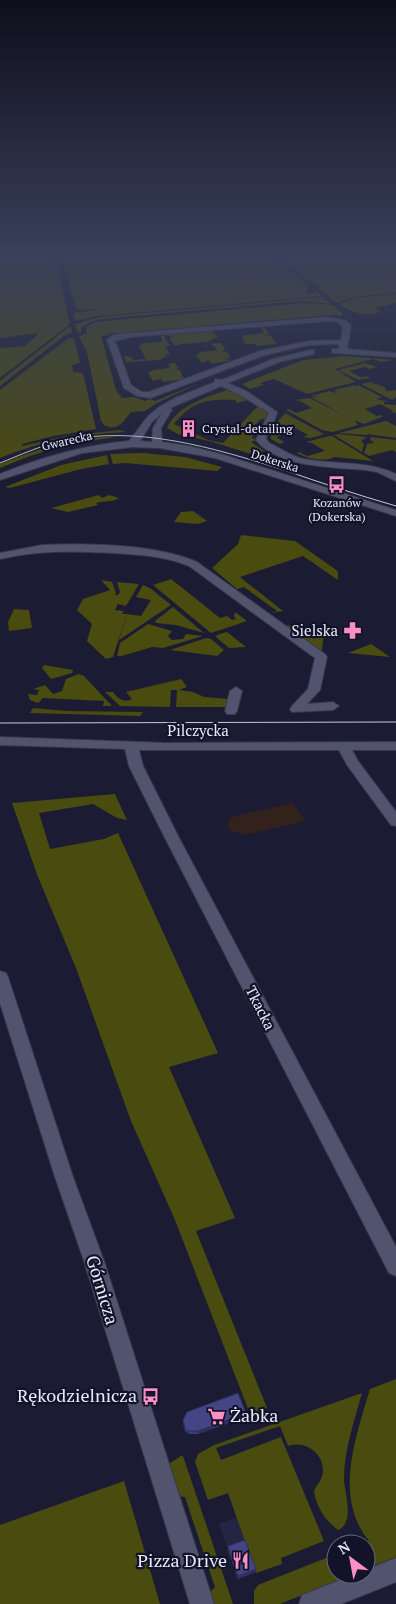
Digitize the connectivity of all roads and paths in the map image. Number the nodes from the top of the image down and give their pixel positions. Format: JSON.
{"nodes":[{"id":1,"x":194,"y":330,"type":"edge"},
{"id":2,"x":348,"y":330,"type":"edge"},
{"id":3,"x":343,"y":346,"type":"junction"},
{"id":4,"x":396,"y":355,"type":"edge"},
{"id":5,"x":203,"y":376,"type":"junction"},
{"id":6,"x":223,"y":382,"type":"junction"},
{"id":7,"x":171,"y":405,"type":"junction"},
{"id":8,"x":132,"y":444,"type":"junction"},
{"id":9,"x":144,"y":444,"type":"joint"},
{"id":10,"x":157,"y":444,"type":"junction"},
{"id":11,"x":0,"y":477,"type":"edge"},
{"id":12,"x":396,"y":478,"type":"edge"},
{"id":13,"x":396,"y":514,"type":"edge"},
{"id":14,"x":0,"y":556,"type":"edge"},
{"id":15,"x":314,"y":690,"type":"dead end"},
{"id":16,"x":236,"y":691,"type":"dead end"},
{"id":17,"x":231,"y":710,"type":"dead end"},
{"id":18,"x":0,"y":741,"type":"edge"},
{"id":19,"x":131,"y":746,"type":"junction"},
{"id":20,"x":396,"y":746,"type":"edge"},
{"id":21,"x":344,"y":747,"type":"junction"},
{"id":22,"x":396,"y":822,"type":"edge"},
{"id":23,"x":2,"y":988,"type":"edge"},
{"id":24,"x":396,"y":1267,"type":"edge"},
{"id":25,"x":396,"y":1570,"type":"edge"},
{"id":26,"x":202,"y":1604,"type":"edge"},
{"id":27,"x":311,"y":1604,"type":"edge"}],
"edges":[{"from":1,"to":5,"type":"street"},
{"from":2,"to":3,"type":"street"},
{"from":3,"to":4,"type":"street"},
{"from":3,"to":5,"type":"street"},
{"from":3,"to":6,"type":"street"},
{"from":5,"to":6,"type":"street"},
{"from":6,"to":7,"type":"street"},
{"from":6,"to":12,"type":"street","name":"Dokerska"},
{"from":7,"to":8,"type":"street"},
{"from":7,"to":10,"type":"street"},
{"from":8,"to":9,"type":"street","name":"Gwarecka"},
{"from":8,"to":11,"type":"street","name":"Gwarecka"},
{"from":9,"to":10,"type":"street","name":"Dokerska"},
{"from":10,"to":13,"type":"street","name":"Dokerska"},
{"from":14,"to":15,"type":"street"},
{"from":16,"to":17,"type":"street"},
{"from":18,"to":19,"type":"street","name":"Pilczycka"},
{"from":19,"to":21,"type":"street","name":"Pilczycka"},
{"from":19,"to":24,"type":"street","name":"Tkacka"},
{"from":20,"to":21,"type":"street","name":"Pilczycka"},
{"from":21,"to":22,"type":"street"},
{"from":23,"to":26,"type":"street","name":"Górnicza"},
{"from":25,"to":27,"type":"street"}]}
